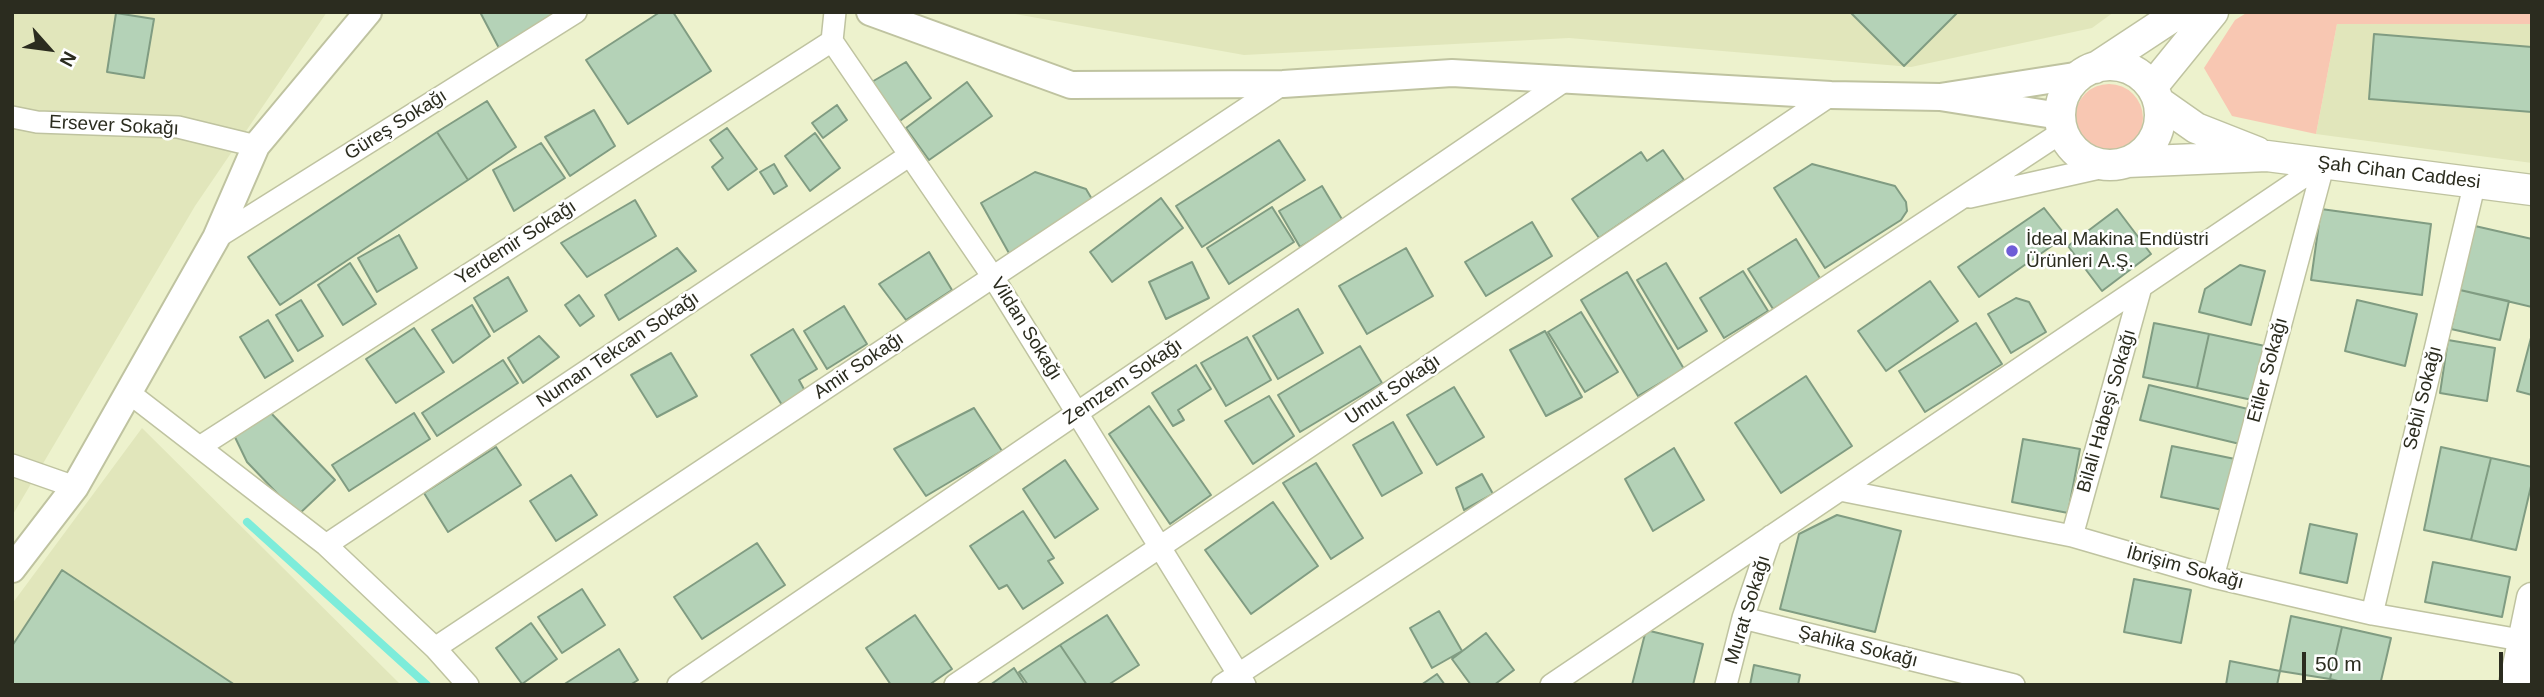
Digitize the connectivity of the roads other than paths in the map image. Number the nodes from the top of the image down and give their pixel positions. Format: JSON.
{"nodes":[{"id":1,"x":368,"y":12,"type":"edge"},
{"id":2,"x":576,"y":12,"type":"edge"},
{"id":3,"x":835,"y":12,"type":"edge"},
{"id":4,"x":870,"y":12,"type":"edge"},
{"id":5,"x":2180,"y":12,"type":"edge"},
{"id":6,"x":2213,"y":12,"type":"edge"},
{"id":7,"x":832,"y":41,"type":"junction"},
{"id":8,"x":2088,"y":71,"type":"junction"},
{"id":9,"x":1567,"y":79,"type":"junction"},
{"id":10,"x":1283,"y":84,"type":"junction"},
{"id":11,"x":2155,"y":95,"type":"junction"},
{"id":12,"x":1831,"y":96,"type":"junction"},
{"id":13,"x":1940,"y":97,"type":"junction"},
{"id":14,"x":12,"y":117,"type":"edge"},
{"id":15,"x":2061,"y":124,"type":"junction"},
{"id":16,"x":256,"y":146,"type":"junction"},
{"id":17,"x":909,"y":155,"type":"junction"},
{"id":18,"x":2267,"y":156,"type":"junction"},
{"id":19,"x":2324,"y":163,"type":"junction"},
{"id":20,"x":2120,"y":164,"type":"junction"},
{"id":21,"x":2475,"y":182,"type":"junction"},
{"id":22,"x":2532,"y":190,"type":"edge"},
{"id":23,"x":1954,"y":201,"type":"junction"},
{"id":24,"x":216,"y":238,"type":"junction"},
{"id":25,"x":993,"y":277,"type":"junction"},
{"id":26,"x":2141,"y":287,"type":"junction"},
{"id":27,"x":128,"y":392,"type":"junction"},
{"id":28,"x":1078,"y":412,"type":"junction"},
{"id":29,"x":201,"y":446,"type":"junction"},
{"id":30,"x":12,"y":466,"type":"edge"},
{"id":31,"x":75,"y":487,"type":"junction"},
{"id":32,"x":1840,"y":490,"type":"junction"},
{"id":33,"x":1771,"y":536,"type":"junction"},
{"id":34,"x":2072,"y":536,"type":"junction"},
{"id":35,"x":326,"y":545,"type":"junction"},
{"id":36,"x":1160,"y":547,"type":"junction"},
{"id":37,"x":12,"y":569,"type":"edge"},
{"id":38,"x":2213,"y":578,"type":"junction"},
{"id":39,"x":2532,"y":598,"type":"edge"},
{"id":40,"x":2372,"y":614,"type":"junction"},
{"id":41,"x":1743,"y":618,"type":"junction"},
{"id":42,"x":2527,"y":641,"type":"edge"},
{"id":43,"x":435,"y":648,"type":"junction"},
{"id":44,"x":1236,"y":681,"type":"edge"},
{"id":45,"x":468,"y":685,"type":"edge"},
{"id":46,"x":678,"y":685,"type":"edge"},
{"id":47,"x":955,"y":685,"type":"edge"},
{"id":48,"x":1551,"y":685,"type":"edge"},
{"id":49,"x":1726,"y":685,"type":"edge"},
{"id":50,"x":2014,"y":685,"type":"edge"},
{"id":51,"x":2514,"y":685,"type":"edge"}],
"edges":[{"from":1,"to":16,"type":"street"},
{"from":2,"to":24,"type":"street","name":"Güreş Sokağı"},
{"from":3,"to":7,"type":"street"},
{"from":4,"to":10,"type":"street"},
{"from":5,"to":8,"type":"main road"},
{"from":6,"to":11,"type":"main road"},
{"from":7,"to":17,"type":"street","name":"Vildan Sokağı"},
{"from":7,"to":29,"type":"street","name":"Yerdemir Sokağı"},
{"from":8,"to":11,"type":"main road"},
{"from":8,"to":13,"type":"street"},
{"from":8,"to":15,"type":"main road"},
{"from":9,"to":10,"type":"street"},
{"from":9,"to":12,"type":"street"},
{"from":9,"to":28,"type":"street","name":"Zemzem Sokağı"},
{"from":10,"to":25,"type":"street","name":"Amir Sokağı"},
{"from":11,"to":18,"type":"main road"},
{"from":11,"to":20,"type":"main road"},
{"from":12,"to":13,"type":"street"},
{"from":12,"to":36,"type":"street","name":"Umut Sokağı"},
{"from":13,"to":15,"type":"street"},
{"from":14,"to":16,"type":"street","name":"Ersever Sokağı"},
{"from":15,"to":20,"type":"main road"},
{"from":15,"to":23,"type":"street"},
{"from":16,"to":24,"type":"street"},
{"from":17,"to":25,"type":"street","name":"Vildan Sokağı"},
{"from":17,"to":35,"type":"street","name":"Numan Tekcan Sokağı"},
{"from":18,"to":19,"type":"main road","name":"Şah Cihan Caddesi"},
{"from":18,"to":20,"type":"main road"},
{"from":19,"to":21,"type":"main road","name":"Şah Cihan Caddesi"},
{"from":19,"to":26,"type":"street"},
{"from":19,"to":38,"type":"street","name":"Etiler Sokağı"},
{"from":20,"to":23,"type":"street"},
{"from":21,"to":22,"type":"main road","name":"Şah Cihan Caddesi"},
{"from":21,"to":40,"type":"street","name":"Sebil Sokağı"},
{"from":23,"to":44,"type":"street"},
{"from":24,"to":27,"type":"street"},
{"from":25,"to":28,"type":"street","name":"Vildan Sokağı"},
{"from":25,"to":43,"type":"street","name":"Amir Sokağı"},
{"from":26,"to":32,"type":"street"},
{"from":26,"to":34,"type":"street","name":"Bilali Habeşi Sokağı"},
{"from":27,"to":29,"type":"street"},
{"from":27,"to":31,"type":"street"},
{"from":28,"to":36,"type":"street","name":"Vildan Sokağı"},
{"from":28,"to":46,"type":"street","name":"Zemzem Sokağı"},
{"from":29,"to":35,"type":"street"},
{"from":30,"to":31,"type":"street"},
{"from":31,"to":37,"type":"street"},
{"from":32,"to":33,"type":"street"},
{"from":32,"to":34,"type":"street","name":"İbrişim Sokağı"},
{"from":33,"to":41,"type":"street","name":"Murat Sokağı"},
{"from":33,"to":48,"type":"street"},
{"from":34,"to":38,"type":"street","name":"İbrişim Sokağı"},
{"from":35,"to":43,"type":"street"},
{"from":36,"to":44,"type":"street","name":"Vildan Sokağı"},
{"from":36,"to":47,"type":"street","name":"Umut Sokağı"},
{"from":38,"to":40,"type":"street","name":"İbrişim Sokağı"},
{"from":39,"to":42,"type":"main road"},
{"from":40,"to":42,"type":"street","name":"İbrişim Sokağı"},
{"from":41,"to":49,"type":"street","name":"Murat Sokağı"},
{"from":41,"to":50,"type":"street","name":"Şahika Sokağı"},
{"from":42,"to":51,"type":"main road"},
{"from":43,"to":45,"type":"street"}]}
